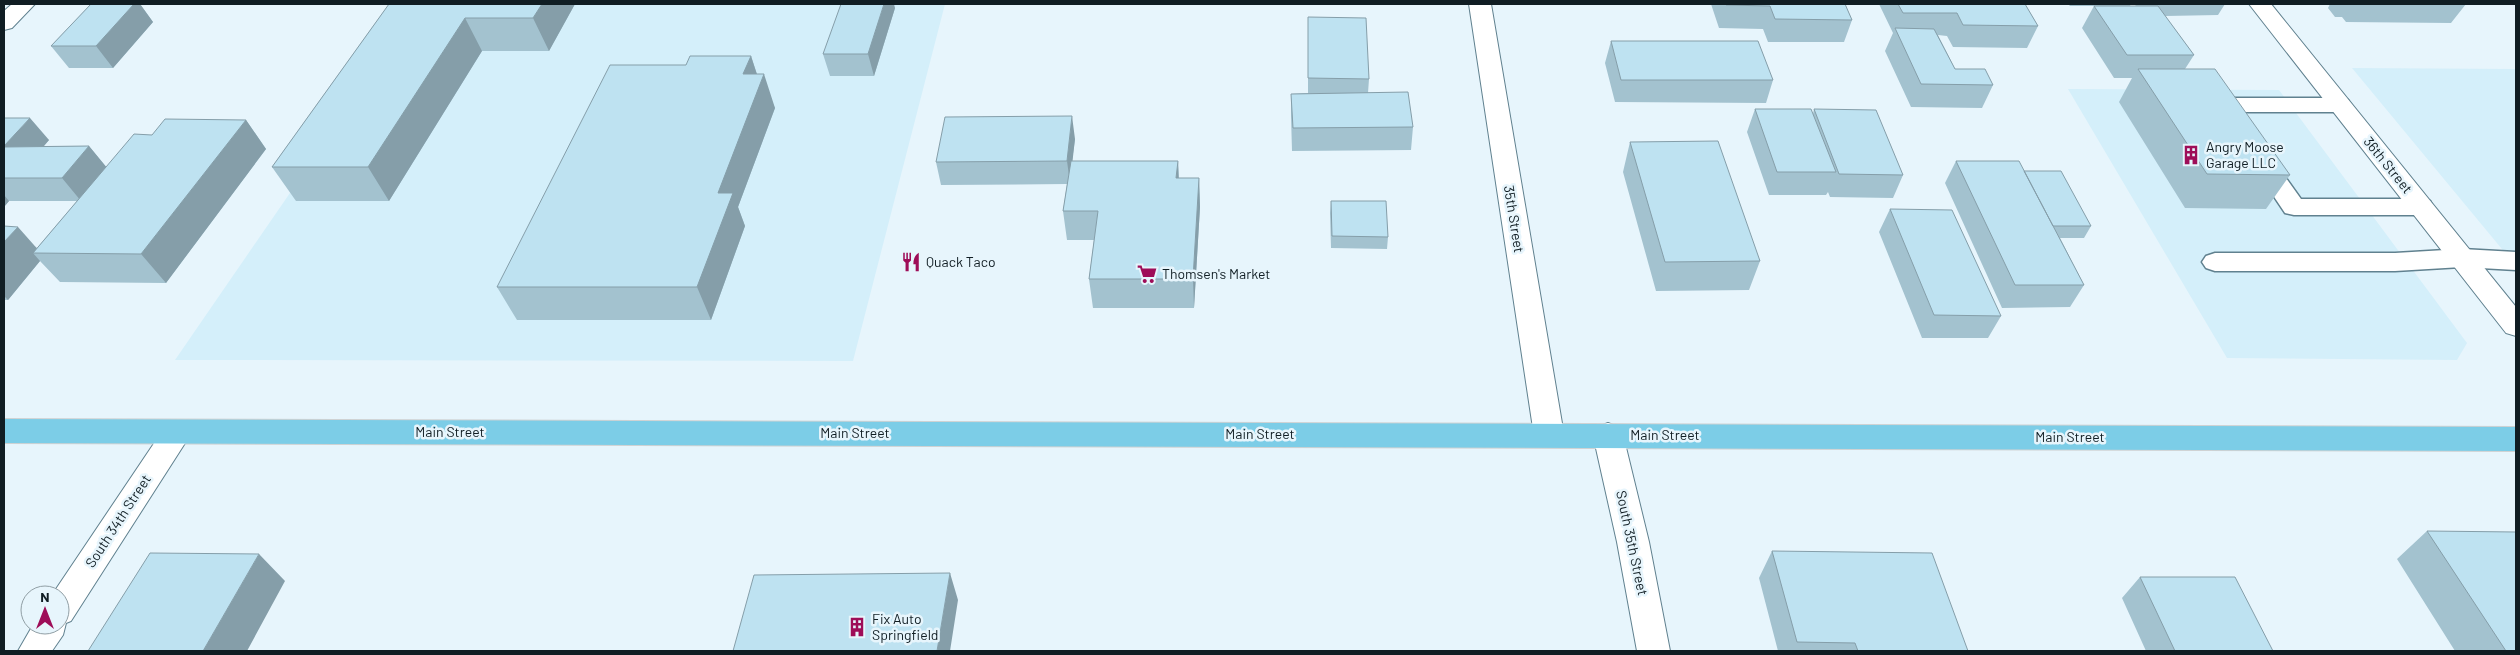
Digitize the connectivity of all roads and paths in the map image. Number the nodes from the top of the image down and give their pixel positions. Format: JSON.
{"nodes":[{"id":1,"x":24,"y":4,"type":"edge"},
{"id":2,"x":1480,"y":4,"type":"edge"},
{"id":3,"x":2260,"y":4,"type":"edge"},
{"id":4,"x":4,"y":24,"type":"edge"},
{"id":5,"x":2340,"y":105,"type":"junction"},
{"id":6,"x":2421,"y":207,"type":"junction"},
{"id":7,"x":2462,"y":258,"type":"junction"},
{"id":8,"x":2516,"y":261,"type":"edge"},
{"id":9,"x":2215,"y":262,"type":"dead end"},
{"id":10,"x":2516,"y":326,"type":"edge"},
{"id":11,"x":4,"y":431,"type":"edge"},
{"id":12,"x":177,"y":432,"type":"junction"},
{"id":13,"x":1549,"y":435,"type":"junction"},
{"id":14,"x":1608,"y":435,"type":"junction"},
{"id":15,"x":2516,"y":439,"type":"edge"},
{"id":16,"x":70,"y":596,"type":"edge"},
{"id":17,"x":44,"y":635,"type":"edge"},
{"id":18,"x":34,"y":651,"type":"edge"},
{"id":19,"x":1654,"y":651,"type":"edge"}],
"edges":[{"from":1,"to":4,"type":"street"},
{"from":2,"to":13,"type":"street","name":"35th Street"},
{"from":3,"to":5,"type":"street","name":"36th Street"},
{"from":5,"to":6,"type":"street","name":"36th Street"},
{"from":5,"to":6,"type":"lane"},
{"from":6,"to":7,"type":"street","name":"36th Street"},
{"from":7,"to":8,"type":"lane"},
{"from":7,"to":9,"type":"lane"},
{"from":7,"to":10,"type":"street","name":"36th Street"},
{"from":11,"to":12,"type":"main road","name":"Main Street"},
{"from":12,"to":13,"type":"main road","name":"Main Street"},
{"from":12,"to":16,"type":"street","name":"South 34th Street"},
{"from":13,"to":14,"type":"main road","name":"Main Street"},
{"from":14,"to":15,"type":"main road","name":"Main Street"},
{"from":14,"to":19,"type":"street","name":"South 35th Street"},
{"from":17,"to":18,"type":"street"}]}
